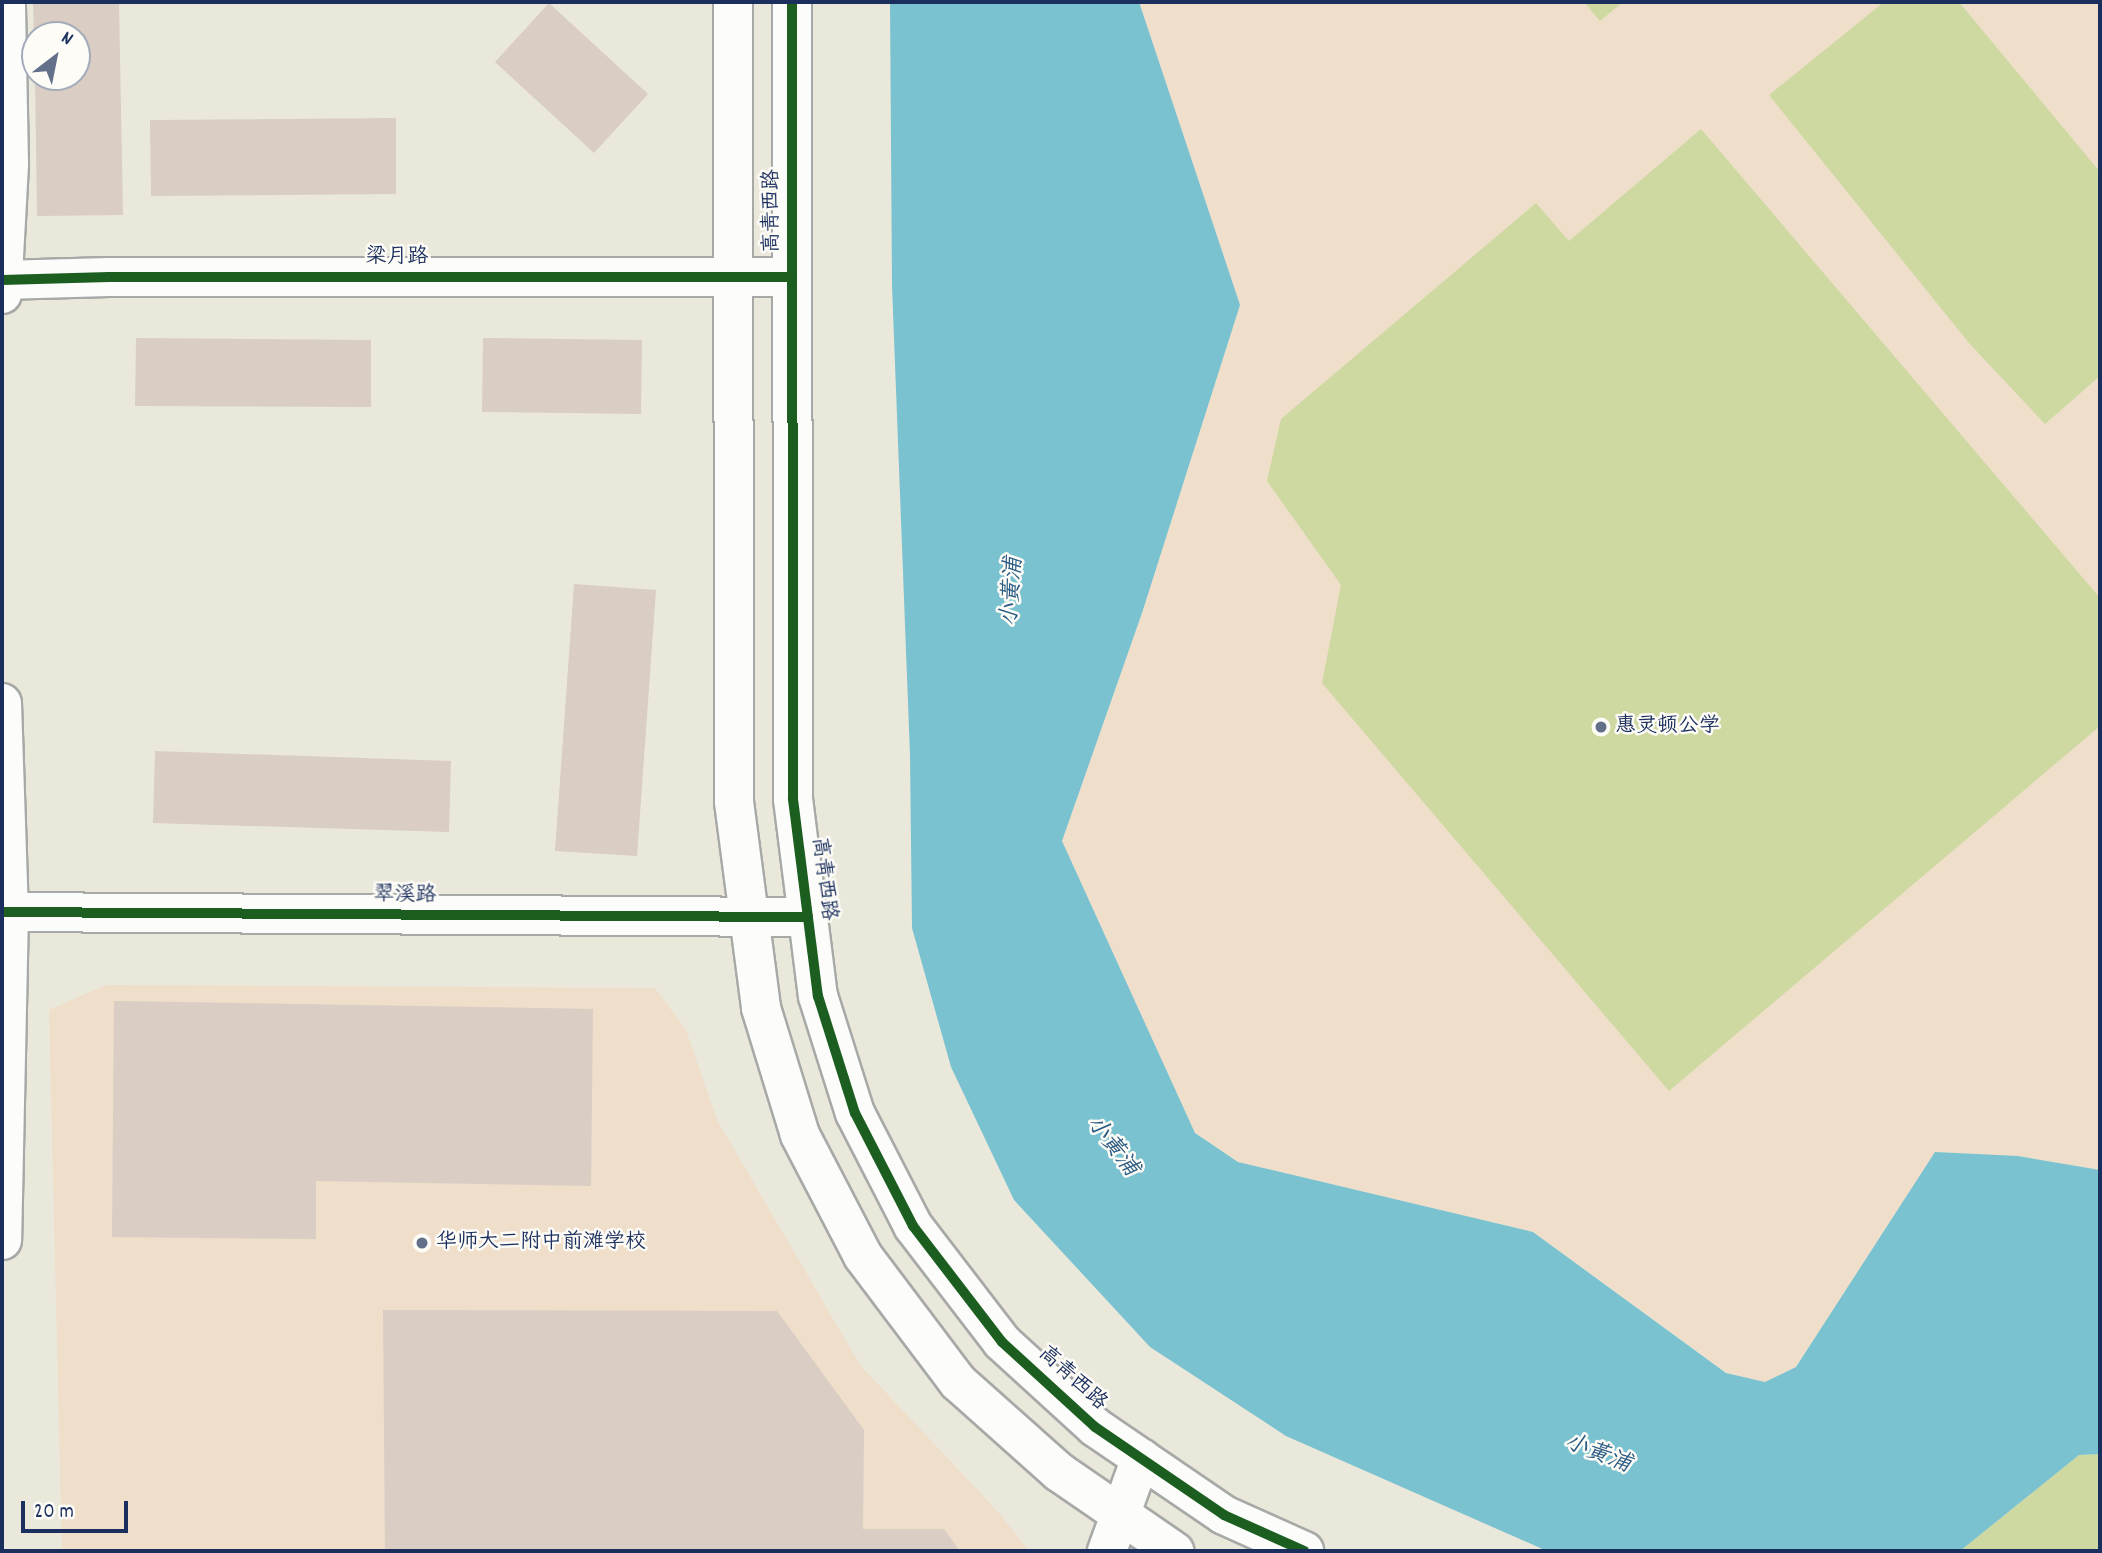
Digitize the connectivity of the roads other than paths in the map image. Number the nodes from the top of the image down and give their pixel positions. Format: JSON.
{"nodes":[{"id":1,"x":6,"y":2,"type":"edge"},
{"id":2,"x":733,"y":2,"type":"edge"},
{"id":3,"x":792,"y":2,"type":"edge"},
{"id":4,"x":792,"y":276,"type":"junction"},
{"id":5,"x":733,"y":277,"type":"junction"},
{"id":6,"x":2,"y":280,"type":"edge"},
{"id":7,"x":2,"y":294,"type":"edge"},
{"id":8,"x":2,"y":703,"type":"edge"},
{"id":9,"x":5,"y":912,"type":"edge"},
{"id":10,"x":750,"y":917,"type":"junction"},
{"id":11,"x":808,"y":917,"type":"junction"},
{"id":12,"x":2,"y":1240,"type":"edge"},
{"id":13,"x":1141,"y":1458,"type":"junction"},
{"id":14,"x":1119,"y":1513,"type":"junction"},
{"id":15,"x":1107,"y":1551,"type":"edge"},
{"id":16,"x":1174,"y":1551,"type":"edge"},
{"id":17,"x":1304,"y":1551,"type":"edge"}],
"edges":[{"from":1,"to":6,"type":"street"},
{"from":2,"to":5,"type":"street","name":"高青西路"},
{"from":3,"to":4,"type":"street","name":"高青西路"},
{"from":4,"to":5,"type":"street","name":"梁月路"},
{"from":4,"to":11,"type":"street","name":"高青西路"},
{"from":5,"to":6,"type":"street","name":"梁月路"},
{"from":5,"to":10,"type":"street","name":"高青西路"},
{"from":6,"to":7,"type":"street"},
{"from":8,"to":9,"type":"street"},
{"from":9,"to":10,"type":"street","name":"翠溪路"},
{"from":9,"to":12,"type":"street"},
{"from":10,"to":11,"type":"street","name":"翠溪路"},
{"from":10,"to":14,"type":"street","name":"高青西路"},
{"from":11,"to":13,"type":"street","name":"高青西路"},
{"from":13,"to":14,"type":"street"},
{"from":13,"to":17,"type":"street","name":"高青西路"},
{"from":14,"to":15,"type":"street"},
{"from":14,"to":16,"type":"street","name":"高青西路"}]}
